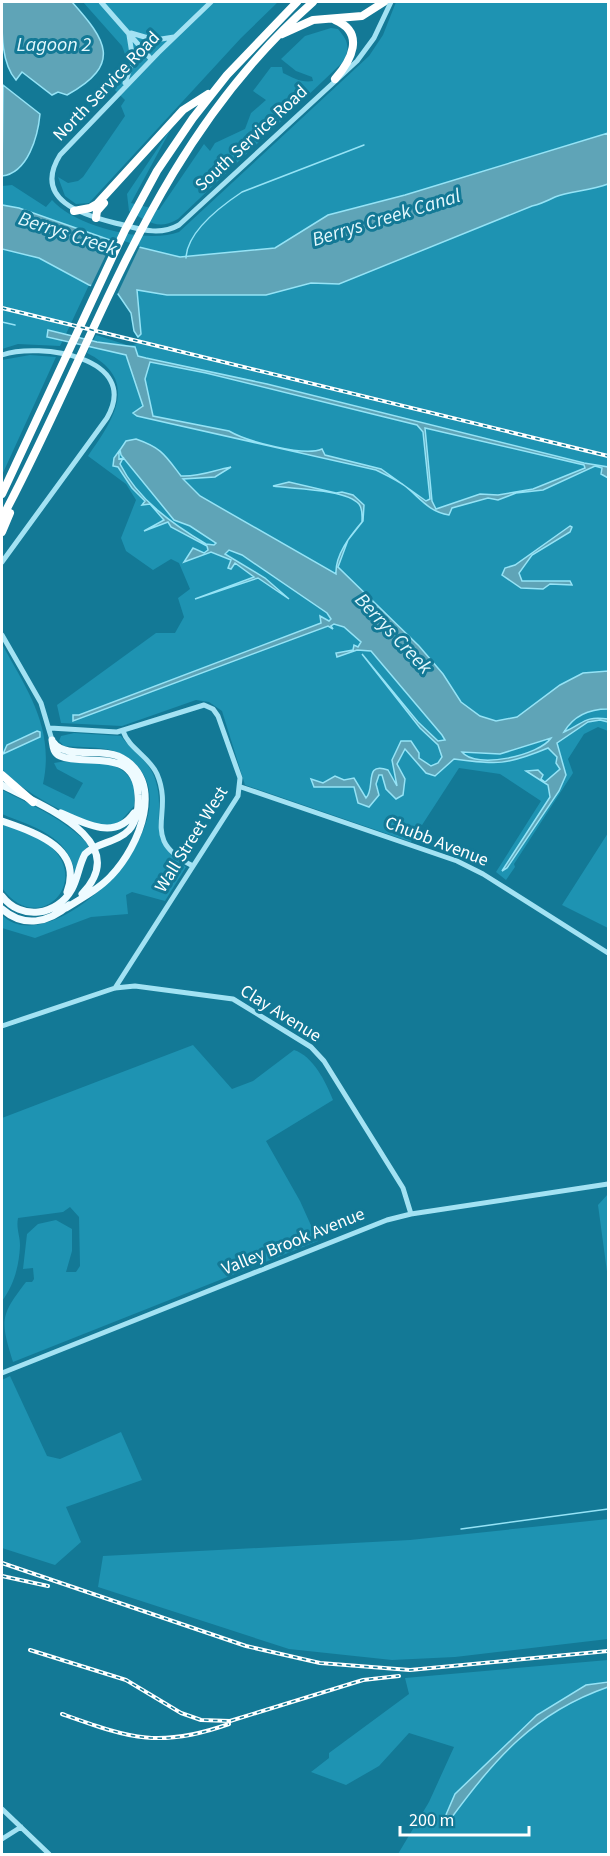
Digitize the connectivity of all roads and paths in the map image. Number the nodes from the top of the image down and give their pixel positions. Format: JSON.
{"nodes":[{"id":1,"x":100,"y":2,"type":"edge"},
{"id":2,"x":211,"y":2,"type":"edge"},
{"id":3,"x":297,"y":2,"type":"edge"},
{"id":4,"x":313,"y":2,"type":"edge"},
{"id":5,"x":384,"y":2,"type":"edge"},
{"id":6,"x":391,"y":2,"type":"edge"},
{"id":7,"x":328,"y":19,"type":"junction"},
{"id":8,"x":129,"y":33,"type":"junction"},
{"id":9,"x":175,"y":36,"type":"junction"},
{"id":10,"x":276,"y":37,"type":"junction"},
{"id":11,"x":152,"y":59,"type":"junction"},
{"id":12,"x":335,"y":79,"type":"junction"},
{"id":13,"x":122,"y":89,"type":"junction"},
{"id":14,"x":214,"y":90,"type":"junction"},
{"id":15,"x":170,"y":124,"type":"junction"},
{"id":16,"x":74,"y":211,"type":"junction"},
{"id":17,"x":96,"y":218,"type":"junction"},
{"id":18,"x":2,"y":355,"type":"edge"},
{"id":19,"x":16,"y":491,"type":"junction"},
{"id":20,"x":2,"y":495,"type":"edge"},
{"id":21,"x":2,"y":518,"type":"edge"},
{"id":22,"x":2,"y":531,"type":"edge"},
{"id":23,"x":2,"y":562,"type":"edge"},
{"id":24,"x":2,"y":635,"type":"edge"},
{"id":25,"x":50,"y":728,"type":"junction"},
{"id":26,"x":123,"y":731,"type":"junction"},
{"id":27,"x":52,"y":740,"type":"junction"},
{"id":28,"x":2,"y":775,"type":"edge"},
{"id":29,"x":2,"y":785,"type":"edge"},
{"id":30,"x":240,"y":787,"type":"junction"},
{"id":31,"x":138,"y":799,"type":"junction"},
{"id":32,"x":36,"y":804,"type":"junction"},
{"id":33,"x":2,"y":821,"type":"edge"},
{"id":34,"x":95,"y":847,"type":"junction"},
{"id":35,"x":193,"y":866,"type":"junction"},
{"id":36,"x":2,"y":896,"type":"edge"},
{"id":37,"x":51,"y":908,"type":"junction"},
{"id":38,"x":66,"y":908,"type":"junction"},
{"id":39,"x":2,"y":909,"type":"edge"},
{"id":40,"x":609,"y":953,"type":"edge"},
{"id":41,"x":115,"y":988,"type":"junction"},
{"id":42,"x":2,"y":1026,"type":"edge"},
{"id":43,"x":609,"y":1184,"type":"edge"},
{"id":44,"x":411,"y":1214,"type":"junction"},
{"id":45,"x":2,"y":1373,"type":"edge"},
{"id":46,"x":2,"y":1809,"type":"edge"},
{"id":47,"x":21,"y":1827,"type":"junction"},
{"id":48,"x":2,"y":1839,"type":"edge"},
{"id":49,"x":49,"y":1854,"type":"edge"}],
"edges":[{"from":1,"to":8,"type":"street"},
{"from":2,"to":9,"type":"street","name":"North Service Road"},
{"from":3,"to":14,"type":"highway"},
{"from":4,"to":10,"type":"highway"},
{"from":5,"to":7,"type":"highway"},
{"from":6,"to":12,"type":"street","name":"South Service Road"},
{"from":7,"to":10,"type":"highway"},
{"from":7,"to":12,"type":"highway"},
{"from":8,"to":9,"type":"street"},
{"from":8,"to":11,"type":"street"},
{"from":8,"to":13,"type":"street"},
{"from":9,"to":11,"type":"street","name":"North Service Road"},
{"from":10,"to":19,"type":"highway"},
{"from":11,"to":13,"type":"street","name":"North Service Road"},
{"from":12,"to":17,"type":"street","name":"South Service Road"},
{"from":13,"to":16,"type":"street","name":"North Service Road"},
{"from":14,"to":15,"type":"highway"},
{"from":14,"to":20,"type":"highway"},
{"from":15,"to":16,"type":"highway"},
{"from":15,"to":17,"type":"highway"},
{"from":16,"to":17,"type":"street"},
{"from":18,"to":23,"type":"street"},
{"from":19,"to":21,"type":"highway"},
{"from":19,"to":22,"type":"highway"},
{"from":24,"to":25,"type":"street"},
{"from":25,"to":26,"type":"street","name":"Wall Street West"},
{"from":25,"to":27,"type":"street"},
{"from":26,"to":30,"type":"street","name":"Wall Street West"},
{"from":26,"to":35,"type":"street"},
{"from":27,"to":31,"type":"main road"},
{"from":27,"to":38,"type":"main road"},
{"from":28,"to":32,"type":"highway"},
{"from":29,"to":32,"type":"main road"},
{"from":30,"to":35,"type":"street","name":"Wall Street West"},
{"from":30,"to":40,"type":"street","name":"Chubb Avenue"},
{"from":31,"to":32,"type":"main road"},
{"from":31,"to":34,"type":"main road"},
{"from":32,"to":34,"type":"main road"},
{"from":33,"to":37,"type":"main road"},
{"from":34,"to":37,"type":"main road"},
{"from":34,"to":38,"type":"main road"},
{"from":35,"to":41,"type":"street","name":"Wall Street West"},
{"from":36,"to":37,"type":"main road"},
{"from":38,"to":39,"type":"main road"},
{"from":41,"to":42,"type":"street"},
{"from":41,"to":44,"type":"street","name":"Clay Avenue"},
{"from":43,"to":44,"type":"street","name":"Valley Brook Avenue"},
{"from":44,"to":45,"type":"street","name":"Valley Brook Avenue"},
{"from":46,"to":47,"type":"street"},
{"from":47,"to":48,"type":"street"},
{"from":47,"to":49,"type":"street"}]}
